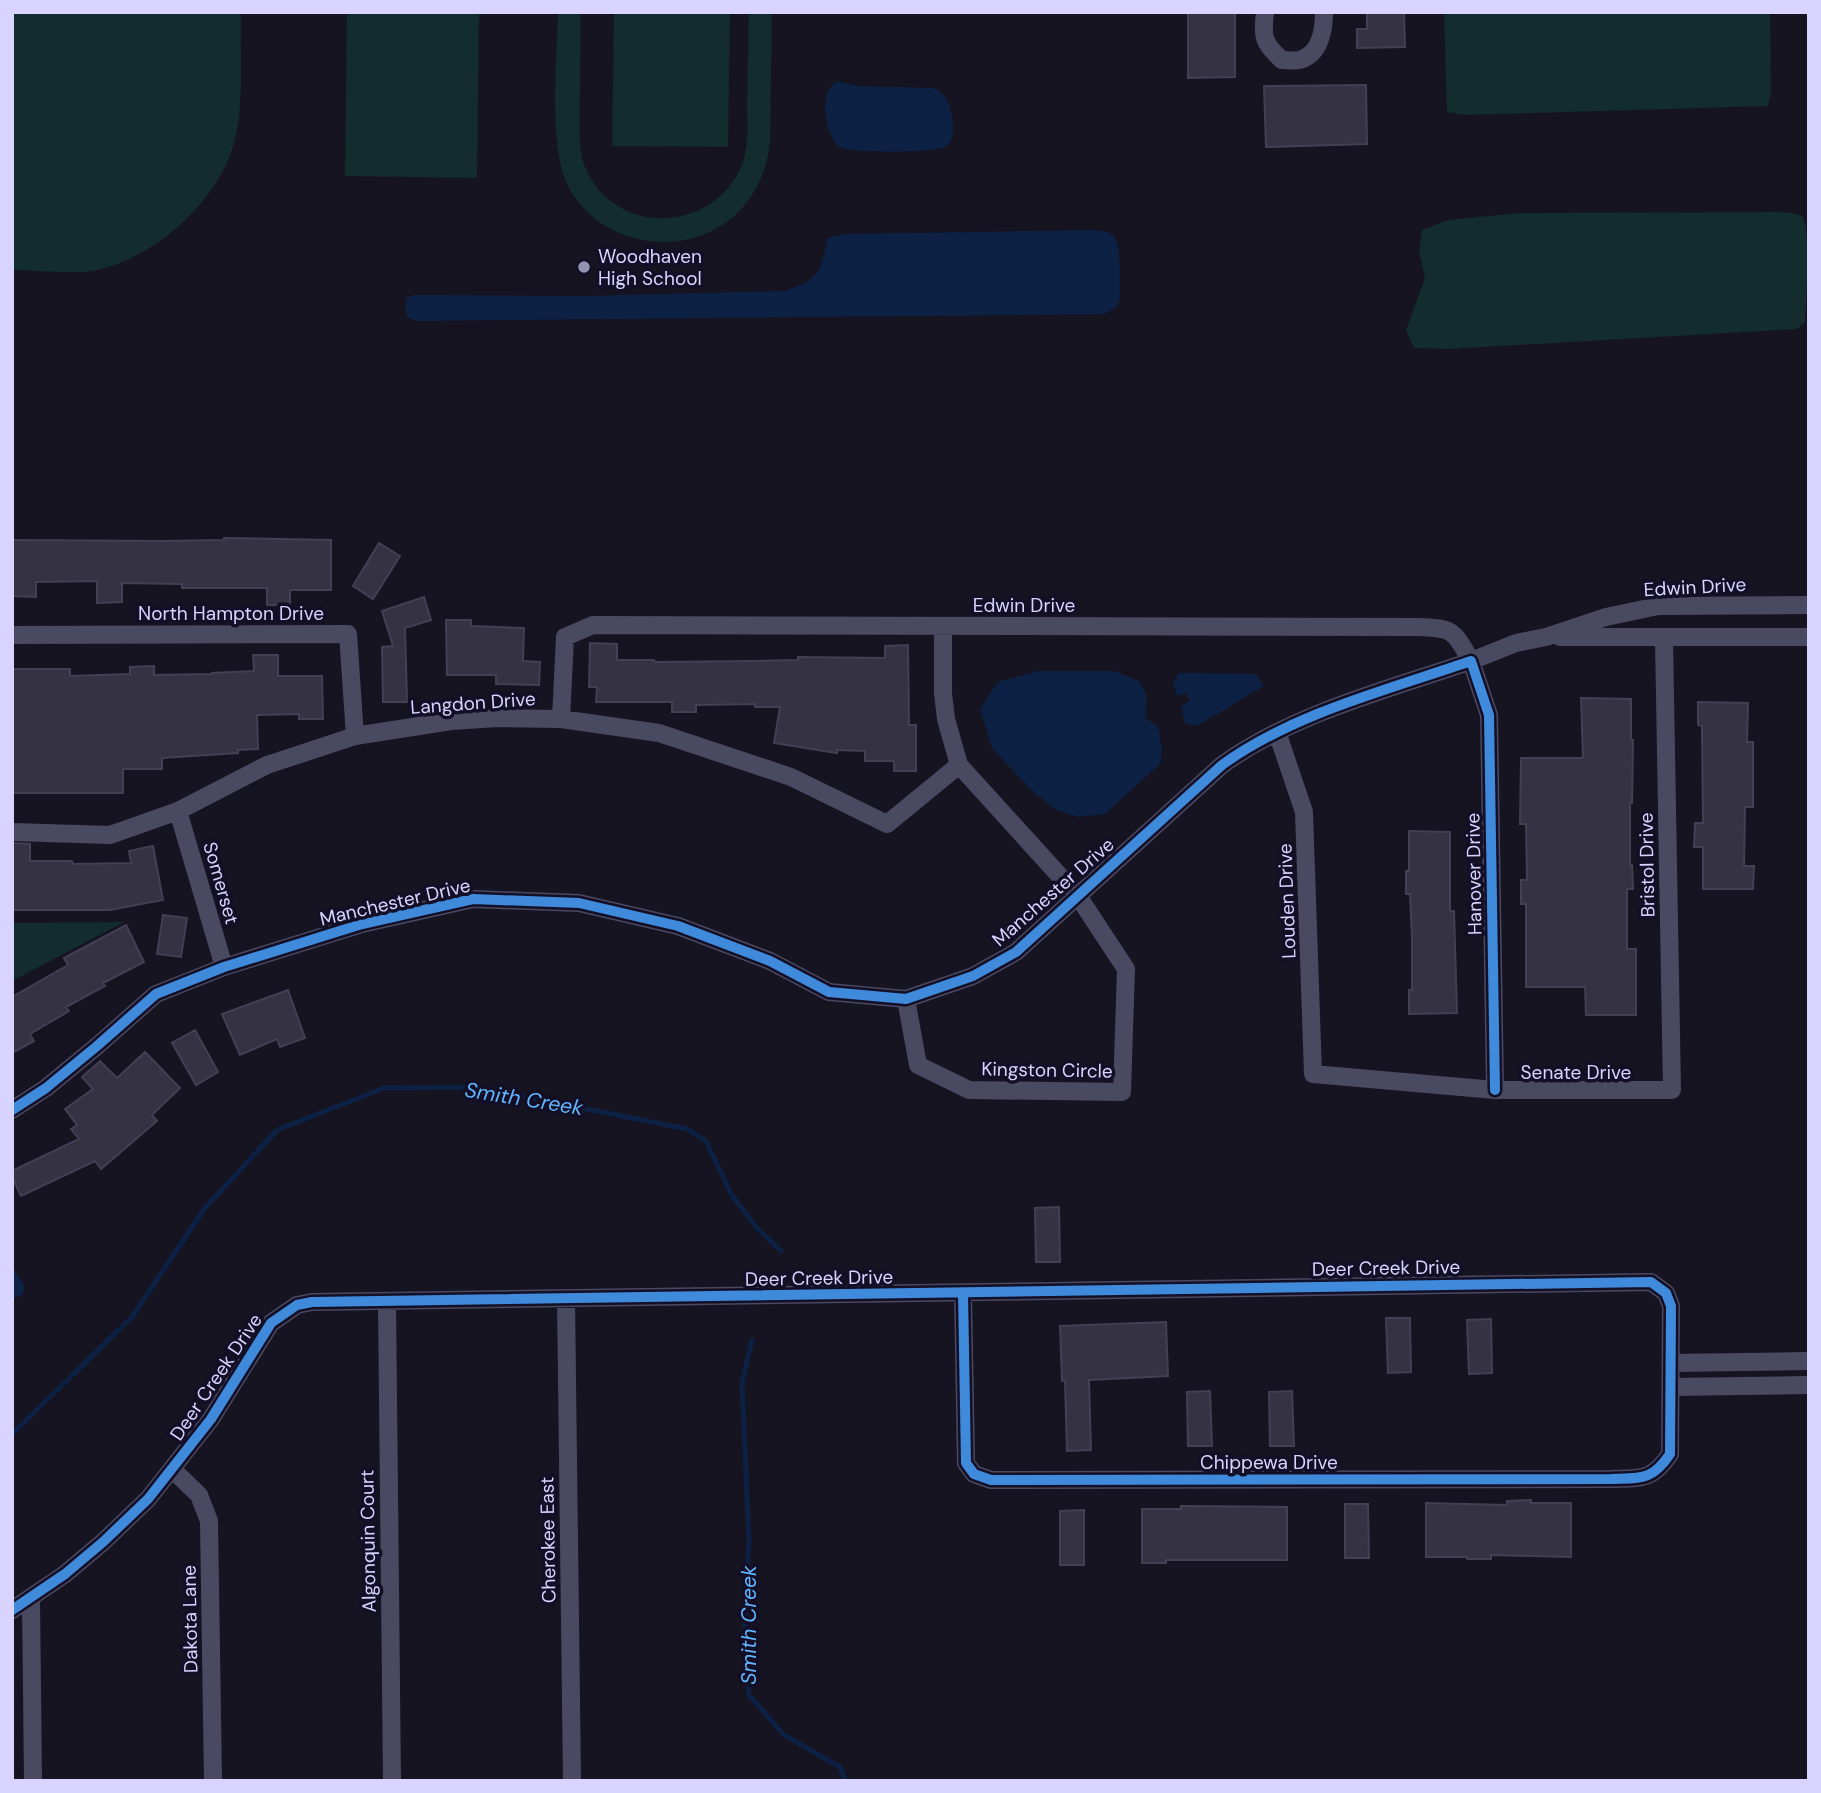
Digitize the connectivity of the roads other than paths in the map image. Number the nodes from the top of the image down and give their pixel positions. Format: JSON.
{"nodes":[{"id":1,"x":1265,"y":12,"type":"edge"},
{"id":2,"x":1324,"y":12,"type":"edge"},
{"id":3,"x":1809,"y":605,"type":"edge"},
{"id":4,"x":943,"y":626,"type":"junction"},
{"id":5,"x":12,"y":635,"type":"edge"},
{"id":6,"x":1546,"y":637,"type":"junction"},
{"id":7,"x":1809,"y":637,"type":"edge"},
{"id":8,"x":1664,"y":639,"type":"junction"},
{"id":9,"x":1471,"y":661,"type":"junction"},
{"id":10,"x":562,"y":719,"type":"junction"},
{"id":11,"x":1277,"y":732,"type":"junction"},
{"id":12,"x":355,"y":736,"type":"junction"},
{"id":13,"x":959,"y":765,"type":"junction"},
{"id":14,"x":178,"y":811,"type":"junction"},
{"id":15,"x":12,"y":832,"type":"edge"},
{"id":16,"x":1078,"y":896,"type":"junction"},
{"id":17,"x":224,"y":967,"type":"junction"},
{"id":18,"x":906,"y":999,"type":"junction"},
{"id":19,"x":1313,"y":1074,"type":"joint"},
{"id":20,"x":1495,"y":1090,"type":"junction"},
{"id":21,"x":1672,"y":1090,"type":"joint"},
{"id":22,"x":12,"y":1110,"type":"edge"},
{"id":23,"x":962,"y":1293,"type":"junction"},
{"id":24,"x":566,"y":1298,"type":"junction"},
{"id":25,"x":387,"y":1301,"type":"junction"},
{"id":26,"x":1809,"y":1361,"type":"edge"},
{"id":27,"x":1671,"y":1363,"type":"junction"},
{"id":28,"x":1809,"y":1385,"type":"edge"},
{"id":29,"x":1671,"y":1387,"type":"junction"},
{"id":30,"x":173,"y":1470,"type":"junction"},
{"id":31,"x":31,"y":1598,"type":"junction"},
{"id":32,"x":12,"y":1610,"type":"edge"},
{"id":33,"x":33,"y":1781,"type":"edge"},
{"id":34,"x":213,"y":1781,"type":"edge"},
{"id":35,"x":392,"y":1781,"type":"edge"},
{"id":36,"x":572,"y":1781,"type":"edge"}],
"edges":[{"from":1,"to":2,"type":"street"},
{"from":3,"to":6,"type":"street","name":"Edwin Drive"},
{"from":4,"to":9,"type":"street","name":"Edwin Drive"},
{"from":4,"to":10,"type":"street","name":"Edwin Drive"},
{"from":4,"to":13,"type":"street"},
{"from":5,"to":12,"type":"street","name":"North Hampton Drive"},
{"from":6,"to":8,"type":"street","name":"Edwin Drive"},
{"from":6,"to":9,"type":"street","name":"Edwin Drive"},
{"from":7,"to":8,"type":"street","name":"Edwin Drive"},
{"from":8,"to":21,"type":"street","name":"Bristol Drive"},
{"from":9,"to":11,"type":"street","name":"Manchester Drive"},
{"from":9,"to":20,"type":"street","name":"Hanover Drive"},
{"from":10,"to":12,"type":"street","name":"Langdon Drive"},
{"from":10,"to":13,"type":"street","name":"Langdon Drive"},
{"from":11,"to":16,"type":"street","name":"Manchester Drive"},
{"from":11,"to":19,"type":"street","name":"Louden Drive"},
{"from":12,"to":14,"type":"street","name":"Langdon Drive"},
{"from":13,"to":16,"type":"street"},
{"from":14,"to":15,"type":"street","name":"Langdon Drive"},
{"from":14,"to":17,"type":"street","name":"Somerset"},
{"from":16,"to":18,"type":"street","name":"Manchester Drive"},
{"from":16,"to":18,"type":"street","name":"Kingston Circle"},
{"from":17,"to":18,"type":"street","name":"Manchester Drive"},
{"from":17,"to":22,"type":"street","name":"Manchester Drive"},
{"from":19,"to":20,"type":"street","name":"Senate Drive"},
{"from":20,"to":21,"type":"street","name":"Senate Drive"},
{"from":23,"to":24,"type":"street","name":"Deer Creek Drive"},
{"from":23,"to":27,"type":"street","name":"Deer Creek Drive"},
{"from":23,"to":29,"type":"street","name":"Chippewa Drive"},
{"from":24,"to":25,"type":"street","name":"Deer Creek Drive"},
{"from":24,"to":36,"type":"street","name":"Cherokee East"},
{"from":25,"to":30,"type":"street","name":"Deer Creek Drive"},
{"from":25,"to":35,"type":"street","name":"Algonquin Court"},
{"from":26,"to":27,"type":"street"},
{"from":27,"to":29,"type":"street","name":"Deer Creek Drive"},
{"from":28,"to":29,"type":"street"},
{"from":30,"to":31,"type":"street","name":"Deer Creek Drive"},
{"from":30,"to":34,"type":"street","name":"Dakota Lane"},
{"from":31,"to":32,"type":"street","name":"Deer Creek Drive"},
{"from":31,"to":33,"type":"street"}]}
